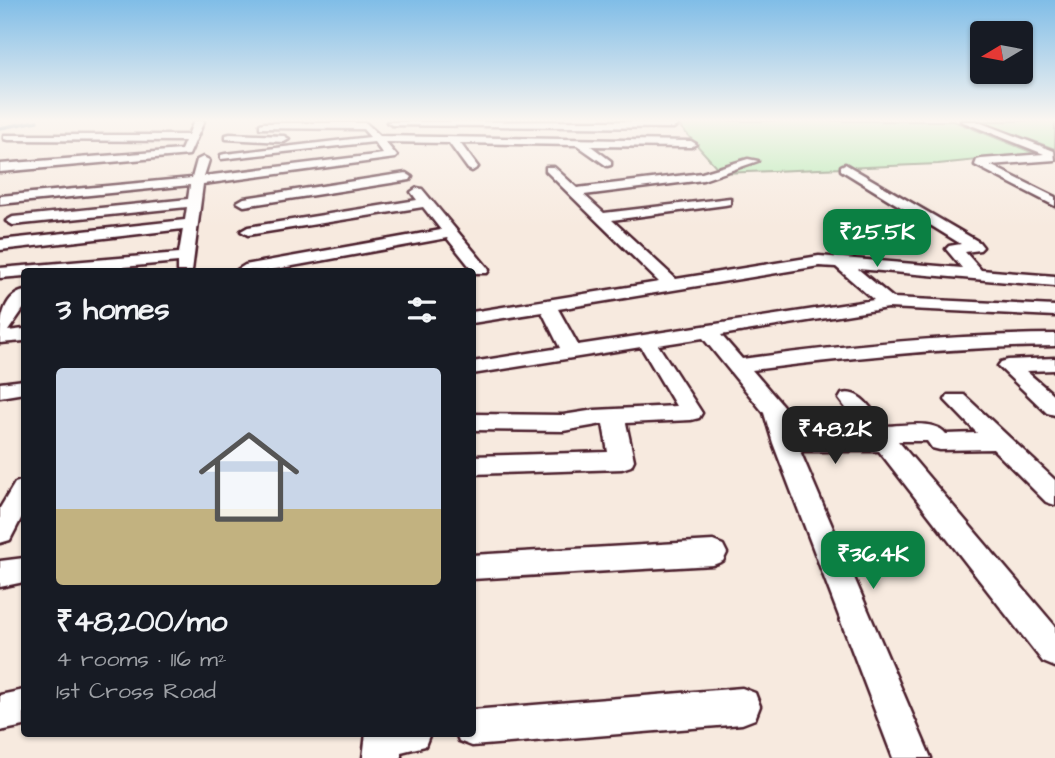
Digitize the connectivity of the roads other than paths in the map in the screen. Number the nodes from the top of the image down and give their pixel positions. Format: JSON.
{"nodes":[{"id":1,"x":53,"y":156,"type":"edge"},
{"id":2,"x":117,"y":156,"type":"edge"},
{"id":3,"x":146,"y":156,"type":"edge"},
{"id":4,"x":230,"y":156,"type":"edge"},
{"id":5,"x":388,"y":156,"type":"edge"},
{"id":6,"x":391,"y":156,"type":"edge"},
{"id":7,"x":464,"y":156,"type":"edge"},
{"id":8,"x":598,"y":156,"type":"edge"},
{"id":9,"x":1050,"y":156,"type":"edge"},
{"id":10,"x":225,"y":157,"type":"dead end"},
{"id":11,"x":115,"y":159,"type":"junction"},
{"id":12,"x":203,"y":160,"type":"dead end"},
{"id":13,"x":752,"y":161,"type":"dead end"},
{"id":14,"x":607,"y":163,"type":"dead end"},
{"id":15,"x":46,"y":164,"type":"junction"},
{"id":16,"x":472,"y":167,"type":"dead end"},
{"id":17,"x":845,"y":168,"type":"dead end"},
{"id":18,"x":550,"y":169,"type":"dead end"},
{"id":19,"x":74,"y":172,"type":"dead end"},
{"id":20,"x":1,"y":175,"type":"edge"},
{"id":21,"x":406,"y":177,"type":"junction"},
{"id":22,"x":197,"y":181,"type":"junction"},
{"id":23,"x":575,"y":192,"type":"junction"},
{"id":24,"x":52,"y":195,"type":"junction"},
{"id":25,"x":0,"y":200,"type":"edge"},
{"id":26,"x":725,"y":201,"type":"dead end"},
{"id":27,"x":193,"y":202,"type":"junction"},
{"id":28,"x":244,"y":202,"type":"dead end"},
{"id":29,"x":1055,"y":202,"type":"edge"},
{"id":30,"x":425,"y":203,"type":"junction"},
{"id":31,"x":92,"y":213,"type":"junction"},
{"id":32,"x":602,"y":217,"type":"junction"},
{"id":33,"x":13,"y":221,"type":"dead end"},
{"id":34,"x":191,"y":224,"type":"junction"},
{"id":35,"x":248,"y":231,"type":"dead end"},
{"id":36,"x":449,"y":233,"type":"junction"},
{"id":37,"x":72,"y":238,"type":"junction"},
{"id":38,"x":0,"y":245,"type":"edge"},
{"id":39,"x":331,"y":254,"type":"junction"},
{"id":40,"x":841,"y":262,"type":"junction"},
{"id":41,"x":185,"y":264,"type":"edge"},
{"id":42,"x":50,"y":268,"type":"edge"},
{"id":43,"x":94,"y":268,"type":"edge"},
{"id":44,"x":269,"y":268,"type":"edge"},
{"id":45,"x":338,"y":268,"type":"edge"},
{"id":46,"x":21,"y":271,"type":"edge"},
{"id":47,"x":476,"y":271,"type":"edge"},
{"id":48,"x":0,"y":273,"type":"edge"},
{"id":49,"x":976,"y":274,"type":"junction"},
{"id":50,"x":1055,"y":281,"type":"edge"},
{"id":51,"x":671,"y":284,"type":"junction"},
{"id":52,"x":14,"y":303,"type":"edge"},
{"id":53,"x":888,"y":303,"type":"junction"},
{"id":54,"x":547,"y":305,"type":"junction"},
{"id":55,"x":1055,"y":311,"type":"edge"},
{"id":56,"x":476,"y":317,"type":"edge"},
{"id":57,"x":0,"y":329,"type":"edge"},
{"id":58,"x":709,"y":333,"type":"junction"},
{"id":59,"x":21,"y":335,"type":"edge"},
{"id":60,"x":0,"y":337,"type":"edge"},
{"id":61,"x":1055,"y":340,"type":"edge"},
{"id":62,"x":648,"y":342,"type":"junction"},
{"id":63,"x":572,"y":352,"type":"junction"},
{"id":64,"x":1055,"y":364,"type":"edge"},
{"id":65,"x":737,"y":366,"type":"junction"},
{"id":66,"x":476,"y":367,"type":"edge"},
{"id":67,"x":21,"y":387,"type":"edge"},
{"id":68,"x":0,"y":390,"type":"edge"},
{"id":69,"x":850,"y":399,"type":"dead end"},
{"id":70,"x":956,"y":400,"type":"dead end"},
{"id":71,"x":1055,"y":408,"type":"edge"},
{"id":72,"x":613,"y":416,"type":"junction"},
{"id":73,"x":476,"y":422,"type":"edge"},
{"id":74,"x":882,"y":439,"type":"junction"},
{"id":75,"x":999,"y":441,"type":"junction"},
{"id":76,"x":785,"y":443,"type":"junction"},
{"id":77,"x":476,"y":465,"type":"edge"},
{"id":78,"x":21,"y":495,"type":"edge"},
{"id":79,"x":1055,"y":495,"type":"edge"},
{"id":80,"x":0,"y":532,"type":"edge"},
{"id":81,"x":713,"y":553,"type":"dead end"},
{"id":82,"x":476,"y":567,"type":"edge"},
{"id":83,"x":21,"y":570,"type":"edge"},
{"id":84,"x":0,"y":574,"type":"edge"},
{"id":85,"x":1055,"y":651,"type":"edge"},
{"id":86,"x":742,"y":706,"type":"dead end"},
{"id":87,"x":21,"y":709,"type":"edge"},
{"id":88,"x":0,"y":713,"type":"edge"},
{"id":89,"x":476,"y":728,"type":"edge"},
{"id":90,"x":912,"y":758,"type":"edge"}],
"edges":[{"from":1,"to":15,"type":"street"},
{"from":2,"to":11,"type":"street"},
{"from":3,"to":11,"type":"street"},
{"from":4,"to":10,"type":"street"},
{"from":5,"to":22,"type":"street"},
{"from":6,"to":21,"type":"street"},
{"from":7,"to":16,"type":"street"},
{"from":8,"to":14,"type":"street"},
{"from":9,"to":29,"type":"street"},
{"from":11,"to":15,"type":"street"},
{"from":12,"to":22,"type":"street"},
{"from":13,"to":23,"type":"street"},
{"from":15,"to":20,"type":"street"},
{"from":17,"to":49,"type":"street"},
{"from":18,"to":23,"type":"street"},
{"from":19,"to":24,"type":"street"},
{"from":21,"to":28,"type":"street"},
{"from":21,"to":30,"type":"street"},
{"from":22,"to":24,"type":"street"},
{"from":22,"to":27,"type":"street"},
{"from":23,"to":32,"type":"street"},
{"from":24,"to":25,"type":"street"},
{"from":26,"to":32,"type":"street"},
{"from":27,"to":31,"type":"street"},
{"from":27,"to":34,"type":"street"},
{"from":30,"to":35,"type":"street"},
{"from":30,"to":36,"type":"street"},
{"from":31,"to":33,"type":"street"},
{"from":31,"to":37,"type":"street"},
{"from":32,"to":51,"type":"street"},
{"from":34,"to":37,"type":"street"},
{"from":34,"to":41,"type":"street"},
{"from":36,"to":39,"type":"street"},
{"from":36,"to":47,"type":"street"},
{"from":37,"to":38,"type":"street"},
{"from":37,"to":42,"type":"street"},
{"from":39,"to":44,"type":"street"},
{"from":39,"to":45,"type":"street"},
{"from":40,"to":49,"type":"street"},
{"from":40,"to":51,"type":"street"},
{"from":40,"to":53,"type":"street"},
{"from":41,"to":43,"type":"street"},
{"from":46,"to":48,"type":"street"},
{"from":49,"to":50,"type":"street"},
{"from":51,"to":54,"type":"street"},
{"from":52,"to":57,"type":"street"},
{"from":53,"to":55,"type":"street"},
{"from":53,"to":58,"type":"street"},
{"from":54,"to":56,"type":"street"},
{"from":54,"to":63,"type":"street"},
{"from":58,"to":62,"type":"street"},
{"from":58,"to":65,"type":"street"},
{"from":59,"to":60,"type":"street"},
{"from":61,"to":65,"type":"street"},
{"from":62,"to":63,"type":"street"},
{"from":62,"to":72,"type":"street"},
{"from":63,"to":66,"type":"street"},
{"from":64,"to":71,"type":"street"},
{"from":65,"to":76,"type":"street"},
{"from":67,"to":68,"type":"street"},
{"from":69,"to":74,"type":"street"},
{"from":70,"to":75,"type":"street"},
{"from":72,"to":73,"type":"street"},
{"from":72,"to":77,"type":"street"},
{"from":74,"to":75,"type":"street"},
{"from":74,"to":76,"type":"street"},
{"from":74,"to":85,"type":"street"},
{"from":75,"to":79,"type":"street"},
{"from":76,"to":90,"type":"street"},
{"from":78,"to":80,"type":"street"},
{"from":81,"to":82,"type":"street"},
{"from":83,"to":84,"type":"street"},
{"from":86,"to":89,"type":"street"},
{"from":87,"to":88,"type":"street"}]}
